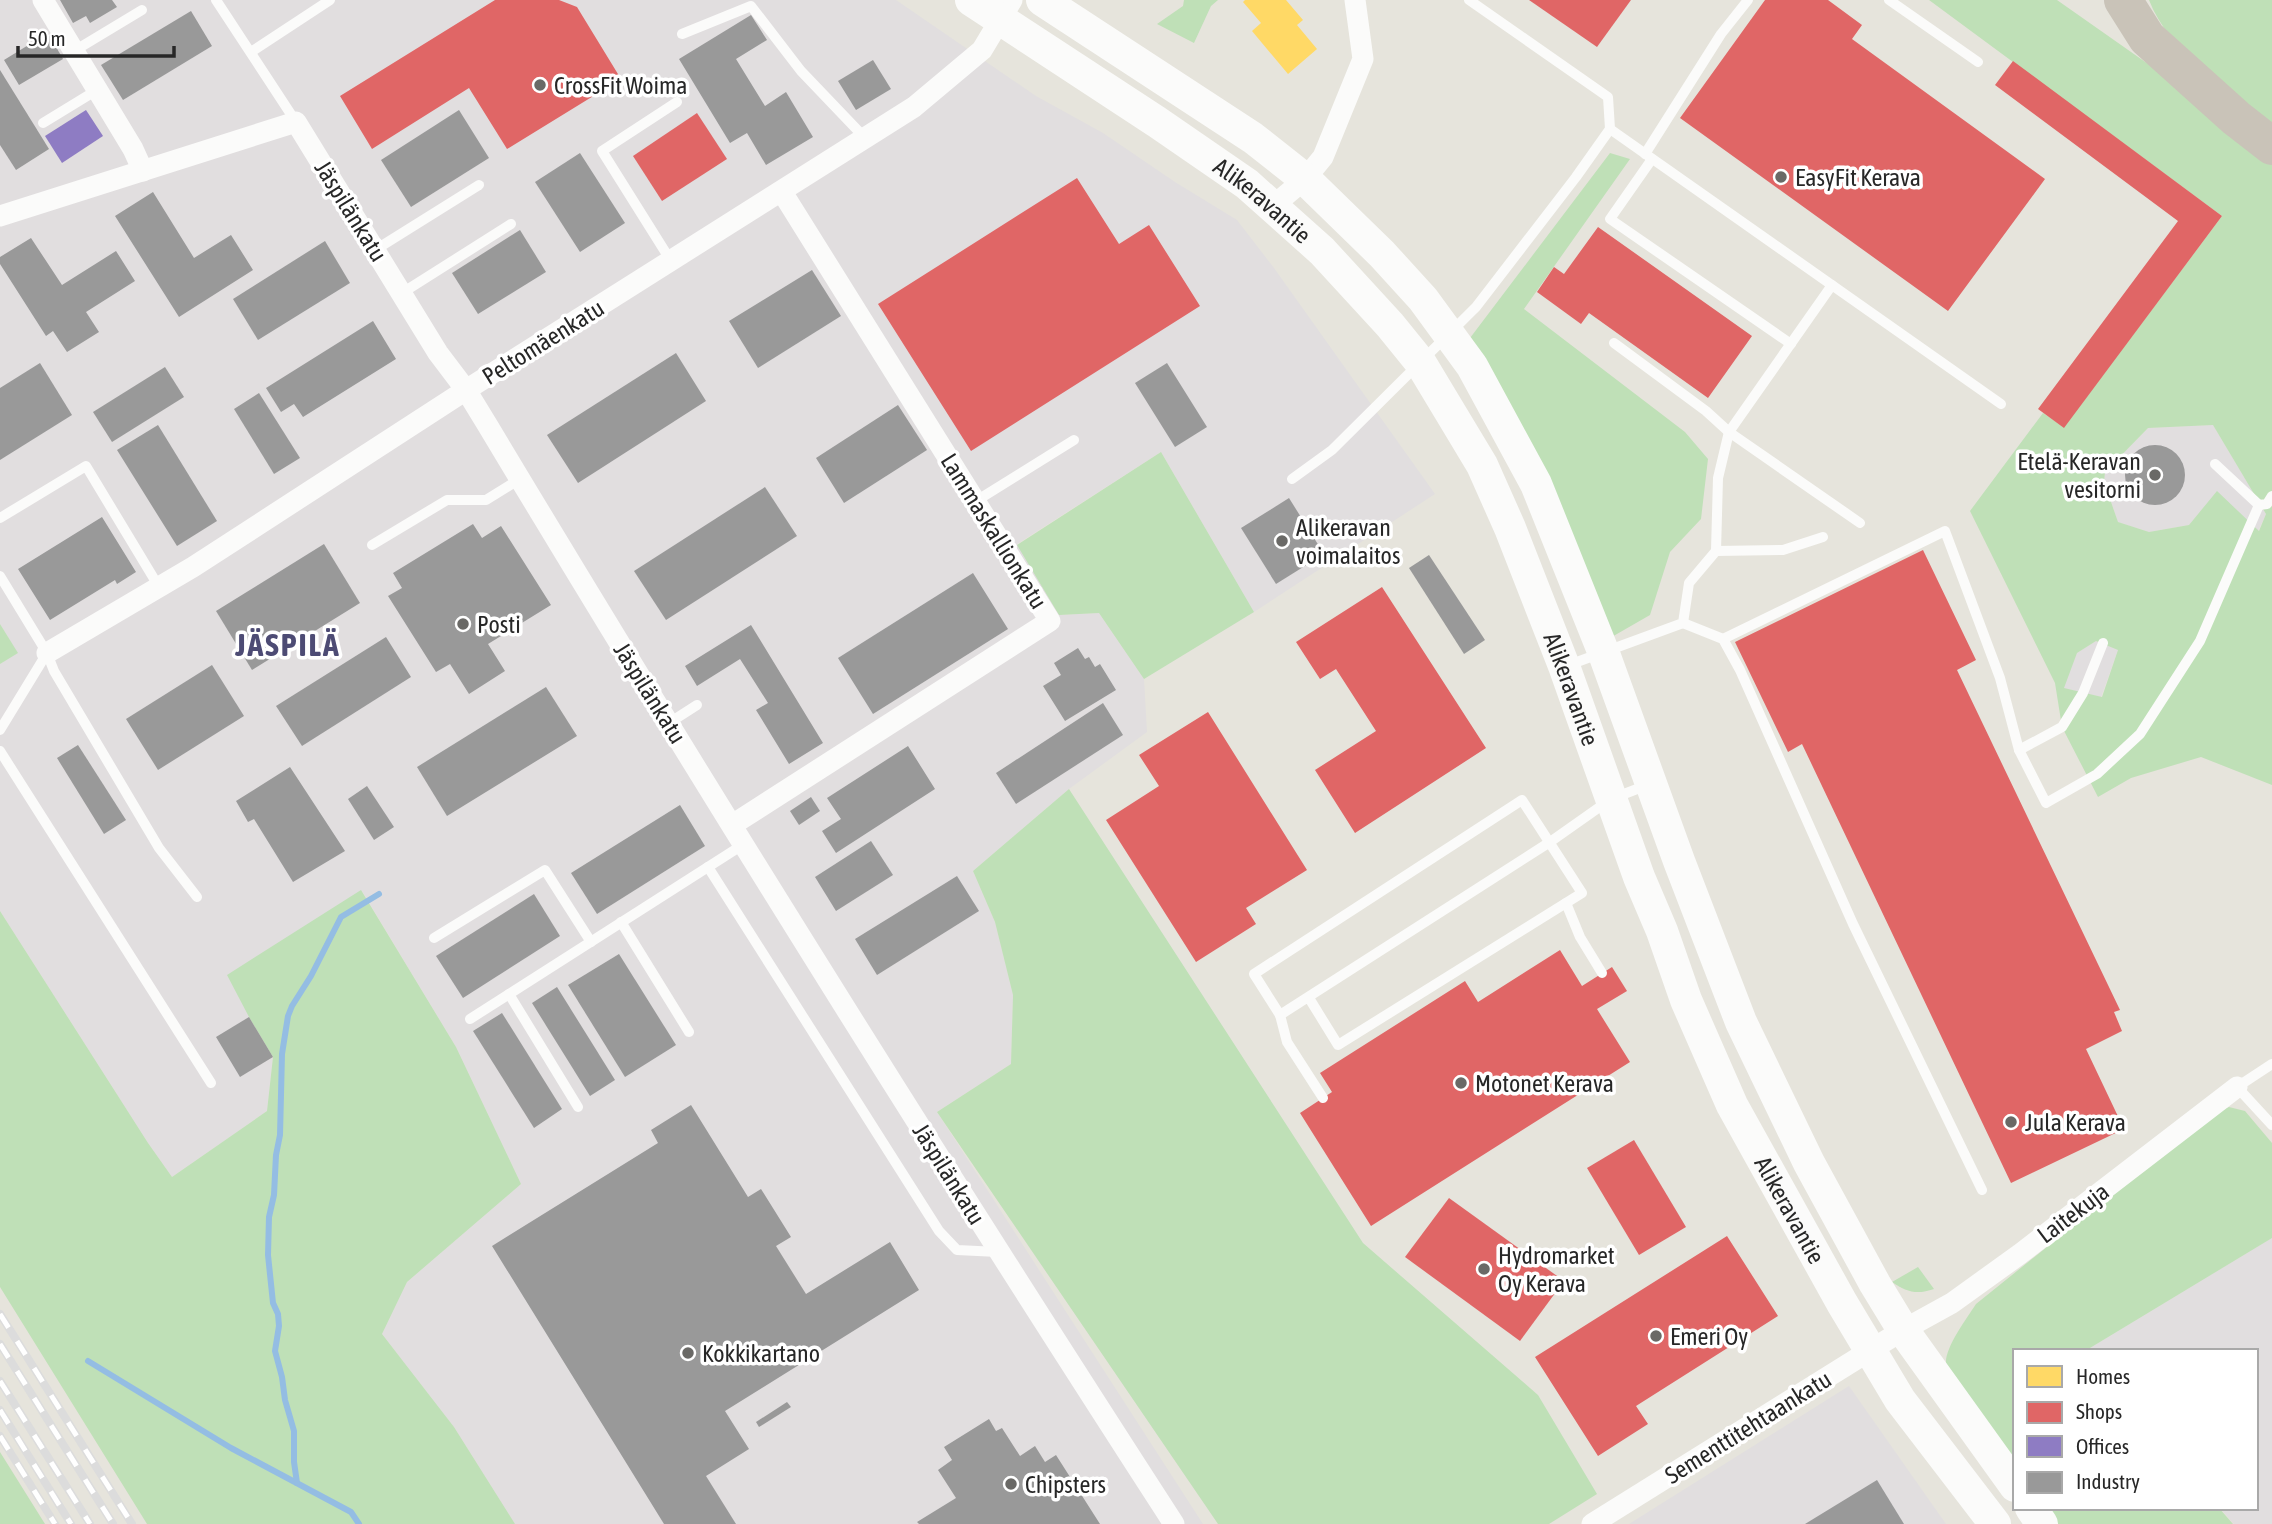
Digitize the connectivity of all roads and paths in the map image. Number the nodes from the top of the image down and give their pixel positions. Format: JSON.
{"nodes":[{"id":1,"x":43,"y":0,"type":"edge"},
{"id":2,"x":216,"y":0,"type":"edge"},
{"id":3,"x":330,"y":0,"type":"edge"},
{"id":4,"x":971,"y":0,"type":"edge"},
{"id":5,"x":1042,"y":0,"type":"edge"},
{"id":6,"x":1355,"y":0,"type":"edge"},
{"id":7,"x":1469,"y":0,"type":"edge"},
{"id":8,"x":1748,"y":0,"type":"edge"},
{"id":9,"x":1889,"y":0,"type":"edge"},
{"id":10,"x":2123,"y":0,"type":"edge"},
{"id":11,"x":2136,"y":0,"type":"edge"},
{"id":12,"x":142,"y":10,"type":"dead end"},
{"id":13,"x":1007,"y":10,"type":"edge"},
{"id":14,"x":682,"y":34,"type":"dead end"},
{"id":15,"x":74,"y":51,"type":"junction"},
{"id":16,"x":251,"y":52,"type":"junction"},
{"id":17,"x":1978,"y":62,"type":"dead end"},
{"id":18,"x":2194,"y":81,"type":"junction"},
{"id":19,"x":97,"y":90,"type":"junction"},
{"id":20,"x":677,"y":102,"type":"dead end"},
{"id":21,"x":296,"y":122,"type":"junction"},
{"id":22,"x":43,"y":124,"type":"dead end"},
{"id":23,"x":1610,"y":129,"type":"junction"},
{"id":24,"x":866,"y":138,"type":"junction"},
{"id":25,"x":2272,"y":146,"type":"edge"},
{"id":26,"x":1648,"y":156,"type":"junction"},
{"id":27,"x":143,"y":171,"type":"junction"},
{"id":28,"x":1306,"y":179,"type":"junction"},
{"id":29,"x":479,"y":185,"type":"dead end"},
{"id":30,"x":782,"y":192,"type":"junction"},
{"id":31,"x":1273,"y":206,"type":"junction"},
{"id":32,"x":0,"y":216,"type":"edge"},
{"id":33,"x":511,"y":224,"type":"dead end"},
{"id":34,"x":375,"y":250,"type":"junction"},
{"id":35,"x":671,"y":261,"type":"junction"},
{"id":36,"x":1832,"y":285,"type":"junction"},
{"id":37,"x":402,"y":293,"type":"junction"},
{"id":38,"x":1449,"y":334,"type":"junction"},
{"id":39,"x":1614,"y":343,"type":"dead end"},
{"id":40,"x":1791,"y":344,"type":"junction"},
{"id":41,"x":1420,"y":362,"type":"junction"},
{"id":42,"x":466,"y":390,"type":"junction"},
{"id":43,"x":2001,"y":404,"type":"dead end"},
{"id":44,"x":1729,"y":432,"type":"junction"},
{"id":45,"x":1074,"y":440,"type":"dead end"},
{"id":46,"x":2215,"y":464,"type":"dead end"},
{"id":47,"x":520,"y":479,"type":"junction"},
{"id":48,"x":1292,"y":479,"type":"dead end"},
{"id":49,"x":2272,"y":496,"type":"edge"},
{"id":50,"x":976,"y":502,"type":"junction"},
{"id":51,"x":2259,"y":505,"type":"junction"},
{"id":52,"x":0,"y":518,"type":"edge"},
{"id":53,"x":1860,"y":523,"type":"dead end"},
{"id":54,"x":1823,"y":537,"type":"dead end"},
{"id":55,"x":372,"y":545,"type":"dead end"},
{"id":56,"x":1716,"y":551,"type":"junction"},
{"id":57,"x":0,"y":576,"type":"edge"},
{"id":58,"x":159,"y":587,"type":"junction"},
{"id":59,"x":1683,"y":623,"type":"junction"},
{"id":60,"x":1723,"y":639,"type":"junction"},
{"id":61,"x":2103,"y":643,"type":"dead end"},
{"id":62,"x":1603,"y":651,"type":"junction"},
{"id":63,"x":47,"y":653,"type":"junction"},
{"id":64,"x":1564,"y":666,"type":"junction"},
{"id":65,"x":697,"y":705,"type":"dead end"},
{"id":66,"x":669,"y":723,"type":"junction"},
{"id":67,"x":0,"y":730,"type":"edge"},
{"id":68,"x":2019,"y":750,"type":"junction"},
{"id":69,"x":0,"y":751,"type":"edge"},
{"id":70,"x":1652,"y":783,"type":"junction"},
{"id":71,"x":1611,"y":799,"type":"junction"},
{"id":72,"x":732,"y":825,"type":"junction"},
{"id":73,"x":1550,"y":842,"type":"junction"},
{"id":74,"x":744,"y":844,"type":"junction"},
{"id":75,"x":708,"y":867,"type":"junction"},
{"id":76,"x":197,"y":897,"type":"dead end"},
{"id":77,"x":1566,"y":903,"type":"junction"},
{"id":78,"x":621,"y":922,"type":"junction"},
{"id":79,"x":434,"y":937,"type":"dead end"},
{"id":80,"x":591,"y":942,"type":"junction"},
{"id":81,"x":1602,"y":973,"type":"dead end"},
{"id":82,"x":509,"y":994,"type":"junction"},
{"id":83,"x":1309,"y":998,"type":"junction"},
{"id":84,"x":1280,"y":1015,"type":"junction"},
{"id":85,"x":470,"y":1019,"type":"dead end"},
{"id":86,"x":689,"y":1032,"type":"dead end"},
{"id":87,"x":2272,"y":1064,"type":"edge"},
{"id":88,"x":211,"y":1083,"type":"dead end"},
{"id":89,"x":2236,"y":1087,"type":"junction"},
{"id":90,"x":1323,"y":1098,"type":"dead end"},
{"id":91,"x":578,"y":1107,"type":"dead end"},
{"id":92,"x":2272,"y":1125,"type":"edge"},
{"id":93,"x":1982,"y":1190,"type":"dead end"},
{"id":94,"x":998,"y":1252,"type":"junction"},
{"id":95,"x":1903,"y":1330,"type":"junction"},
{"id":96,"x":1871,"y":1351,"type":"junction"},
{"id":97,"x":2013,"y":1483,"type":"edge"},
{"id":98,"x":1174,"y":1524,"type":"edge"},
{"id":99,"x":1592,"y":1524,"type":"edge"},
{"id":100,"x":1995,"y":1524,"type":"edge"}],
"edges":[{"from":1,"to":15,"type":"street"},
{"from":2,"to":16,"type":"lane"},
{"from":3,"to":16,"type":"lane"},
{"from":4,"to":13,"type":"street","name":"Alikeravantie"},
{"from":5,"to":28,"type":"street","name":"Alikeravantie"},
{"from":6,"to":28,"type":"street"},
{"from":7,"to":23,"type":"lane"},
{"from":8,"to":26,"type":"lane"},
{"from":9,"to":17,"type":"lane"},
{"from":10,"to":18,"type":"highway"},
{"from":11,"to":18,"type":"highway"},
{"from":12,"to":15,"type":"lane"},
{"from":13,"to":24,"type":"street","name":"Peltomäenkatu"},
{"from":13,"to":31,"type":"street","name":"Alikeravantie"},
{"from":14,"to":24,"type":"lane"},
{"from":15,"to":19,"type":"street"},
{"from":16,"to":21,"type":"lane"},
{"from":18,"to":25,"type":"highway"},
{"from":19,"to":22,"type":"lane"},
{"from":19,"to":27,"type":"street"},
{"from":20,"to":35,"type":"lane"},
{"from":21,"to":27,"type":"street"},
{"from":21,"to":34,"type":"street","name":"Jäspilänkatu"},
{"from":23,"to":26,"type":"lane"},
{"from":23,"to":38,"type":"lane"},
{"from":24,"to":30,"type":"street","name":"Peltomäenkatu"},
{"from":26,"to":36,"type":"lane"},
{"from":26,"to":40,"type":"lane"},
{"from":27,"to":32,"type":"street"},
{"from":28,"to":31,"type":"street"},
{"from":28,"to":38,"type":"street","name":"Alikeravantie"},
{"from":29,"to":34,"type":"lane"},
{"from":30,"to":35,"type":"street","name":"Peltomäenkatu"},
{"from":30,"to":50,"type":"street","name":"Lammaskallionkatu"},
{"from":31,"to":41,"type":"street","name":"Alikeravantie"},
{"from":33,"to":37,"type":"lane"},
{"from":34,"to":37,"type":"street","name":"Jäspilänkatu"},
{"from":35,"to":42,"type":"street","name":"Peltomäenkatu"},
{"from":36,"to":40,"type":"lane"},
{"from":36,"to":43,"type":"lane"},
{"from":37,"to":42,"type":"street","name":"Jäspilänkatu"},
{"from":38,"to":41,"type":"lane"},
{"from":38,"to":62,"type":"street","name":"Alikeravantie"},
{"from":39,"to":44,"type":"lane"},
{"from":40,"to":44,"type":"lane"},
{"from":41,"to":48,"type":"lane"},
{"from":41,"to":64,"type":"street","name":"Alikeravantie"},
{"from":42,"to":47,"type":"street","name":"Jäspilänkatu"},
{"from":42,"to":58,"type":"street","name":"Peltomäenkatu"},
{"from":44,"to":53,"type":"lane"},
{"from":44,"to":56,"type":"lane"},
{"from":45,"to":50,"type":"lane"},
{"from":46,"to":51,"type":"lane"},
{"from":47,"to":55,"type":"lane"},
{"from":47,"to":66,"type":"street","name":"Jäspilänkatu"},
{"from":49,"to":51,"type":"lane"},
{"from":50,"to":72,"type":"street","name":"Lammaskallionkatu"},
{"from":51,"to":68,"type":"lane"},
{"from":52,"to":58,"type":"lane"},
{"from":54,"to":56,"type":"lane"},
{"from":56,"to":59,"type":"lane"},
{"from":57,"to":63,"type":"lane"},
{"from":58,"to":63,"type":"street","name":"Peltomäenkatu"},
{"from":59,"to":60,"type":"lane"},
{"from":59,"to":62,"type":"lane"},
{"from":60,"to":68,"type":"lane"},
{"from":60,"to":93,"type":"lane"},
{"from":61,"to":68,"type":"lane"},
{"from":62,"to":64,"type":"lane"},
{"from":62,"to":70,"type":"street","name":"Alikeravantie"},
{"from":63,"to":67,"type":"lane"},
{"from":63,"to":76,"type":"lane"},
{"from":64,"to":71,"type":"street","name":"Alikeravantie"},
{"from":65,"to":66,"type":"lane"},
{"from":66,"to":72,"type":"street","name":"Jäspilänkatu"},
{"from":69,"to":88,"type":"lane"},
{"from":70,"to":71,"type":"lane"},
{"from":70,"to":95,"type":"street","name":"Alikeravantie"},
{"from":71,"to":73,"type":"lane"},
{"from":71,"to":96,"type":"street","name":"Alikeravantie"},
{"from":72,"to":74,"type":"street","name":"Jäspilänkatu"},
{"from":73,"to":77,"type":"lane"},
{"from":73,"to":83,"type":"lane"},
{"from":73,"to":84,"type":"lane"},
{"from":74,"to":75,"type":"lane"},
{"from":74,"to":94,"type":"street","name":"Jäspilänkatu"},
{"from":75,"to":78,"type":"lane"},
{"from":75,"to":94,"type":"lane"},
{"from":77,"to":81,"type":"lane"},
{"from":77,"to":83,"type":"lane"},
{"from":78,"to":80,"type":"lane"},
{"from":78,"to":86,"type":"lane"},
{"from":79,"to":80,"type":"lane"},
{"from":80,"to":82,"type":"lane"},
{"from":82,"to":85,"type":"lane"},
{"from":82,"to":91,"type":"lane"},
{"from":83,"to":84,"type":"lane"},
{"from":84,"to":90,"type":"lane"},
{"from":87,"to":89,"type":"lane"},
{"from":89,"to":92,"type":"lane"},
{"from":89,"to":95,"type":"street","name":"Laitekuja"},
{"from":94,"to":98,"type":"street","name":"Jäspilänkatu"},
{"from":95,"to":96,"type":"street","name":"Sementtitehtaankatu"},
{"from":95,"to":97,"type":"street","name":"Alikeravantie"},
{"from":96,"to":99,"type":"street","name":"Sementtitehtaankatu"},
{"from":96,"to":100,"type":"street","name":"Alikeravantie"}]}
